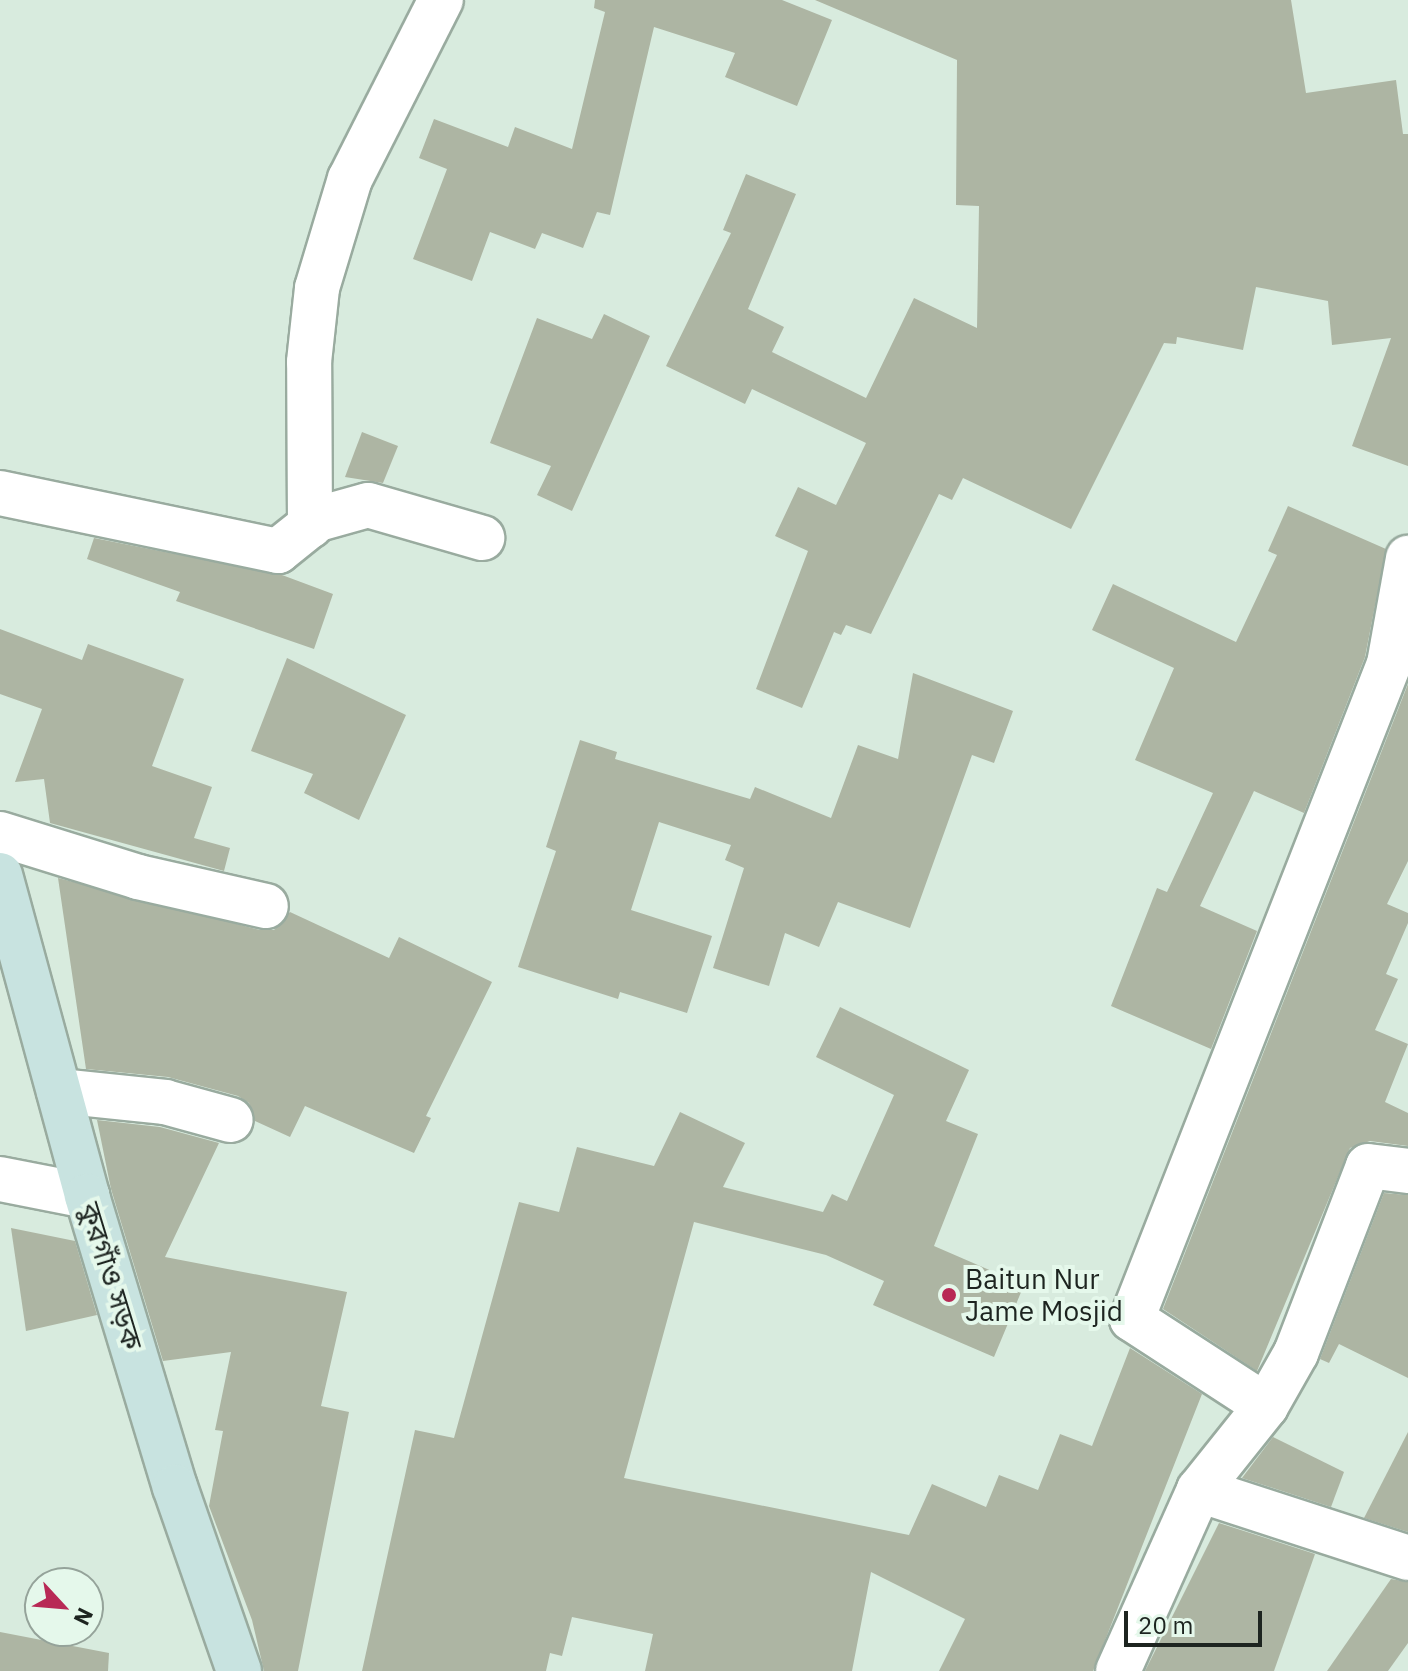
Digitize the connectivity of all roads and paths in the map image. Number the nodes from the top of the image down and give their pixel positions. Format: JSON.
{"nodes":[{"id":1,"x":441,"y":0,"type":"edge"},
{"id":2,"x":0,"y":493,"type":"edge"},
{"id":3,"x":310,"y":526,"type":"junction"},
{"id":4,"x":482,"y":538,"type":"dead end"},
{"id":5,"x":1408,"y":558,"type":"edge"},
{"id":6,"x":0,"y":834,"type":"edge"},
{"id":7,"x":0,"y":875,"type":"edge"},
{"id":8,"x":266,"y":906,"type":"dead end"},
{"id":9,"x":12,"y":962,"type":"edge"},
{"id":10,"x":59,"y":1091,"type":"junction"},
{"id":11,"x":231,"y":1120,"type":"dead end"},
{"id":12,"x":1408,"y":1171,"type":"edge"},
{"id":13,"x":0,"y":1179,"type":"edge"},
{"id":14,"x":87,"y":1196,"type":"junction"},
{"id":15,"x":1266,"y":1406,"type":"junction"},
{"id":16,"x":1199,"y":1490,"type":"junction"},
{"id":17,"x":1408,"y":1558,"type":"edge"},
{"id":18,"x":239,"y":1671,"type":"edge"},
{"id":19,"x":1118,"y":1671,"type":"edge"}],
"edges":[{"from":1,"to":3,"type":"street"},
{"from":2,"to":3,"type":"street"},
{"from":3,"to":4,"type":"street"},
{"from":5,"to":15,"type":"street"},
{"from":6,"to":8,"type":"street"},
{"from":7,"to":9,"type":"street","name":"কুরগাঁও সড়ক"},
{"from":9,"to":10,"type":"street","name":"কুরগাঁও সড়ক"},
{"from":10,"to":11,"type":"street"},
{"from":10,"to":14,"type":"street","name":"কুরগাঁও সড়ক"},
{"from":12,"to":15,"type":"street"},
{"from":13,"to":14,"type":"street"},
{"from":14,"to":18,"type":"street","name":"কুরগাঁও সড়ক"},
{"from":15,"to":16,"type":"street"},
{"from":16,"to":17,"type":"street"},
{"from":16,"to":19,"type":"street"}]}
